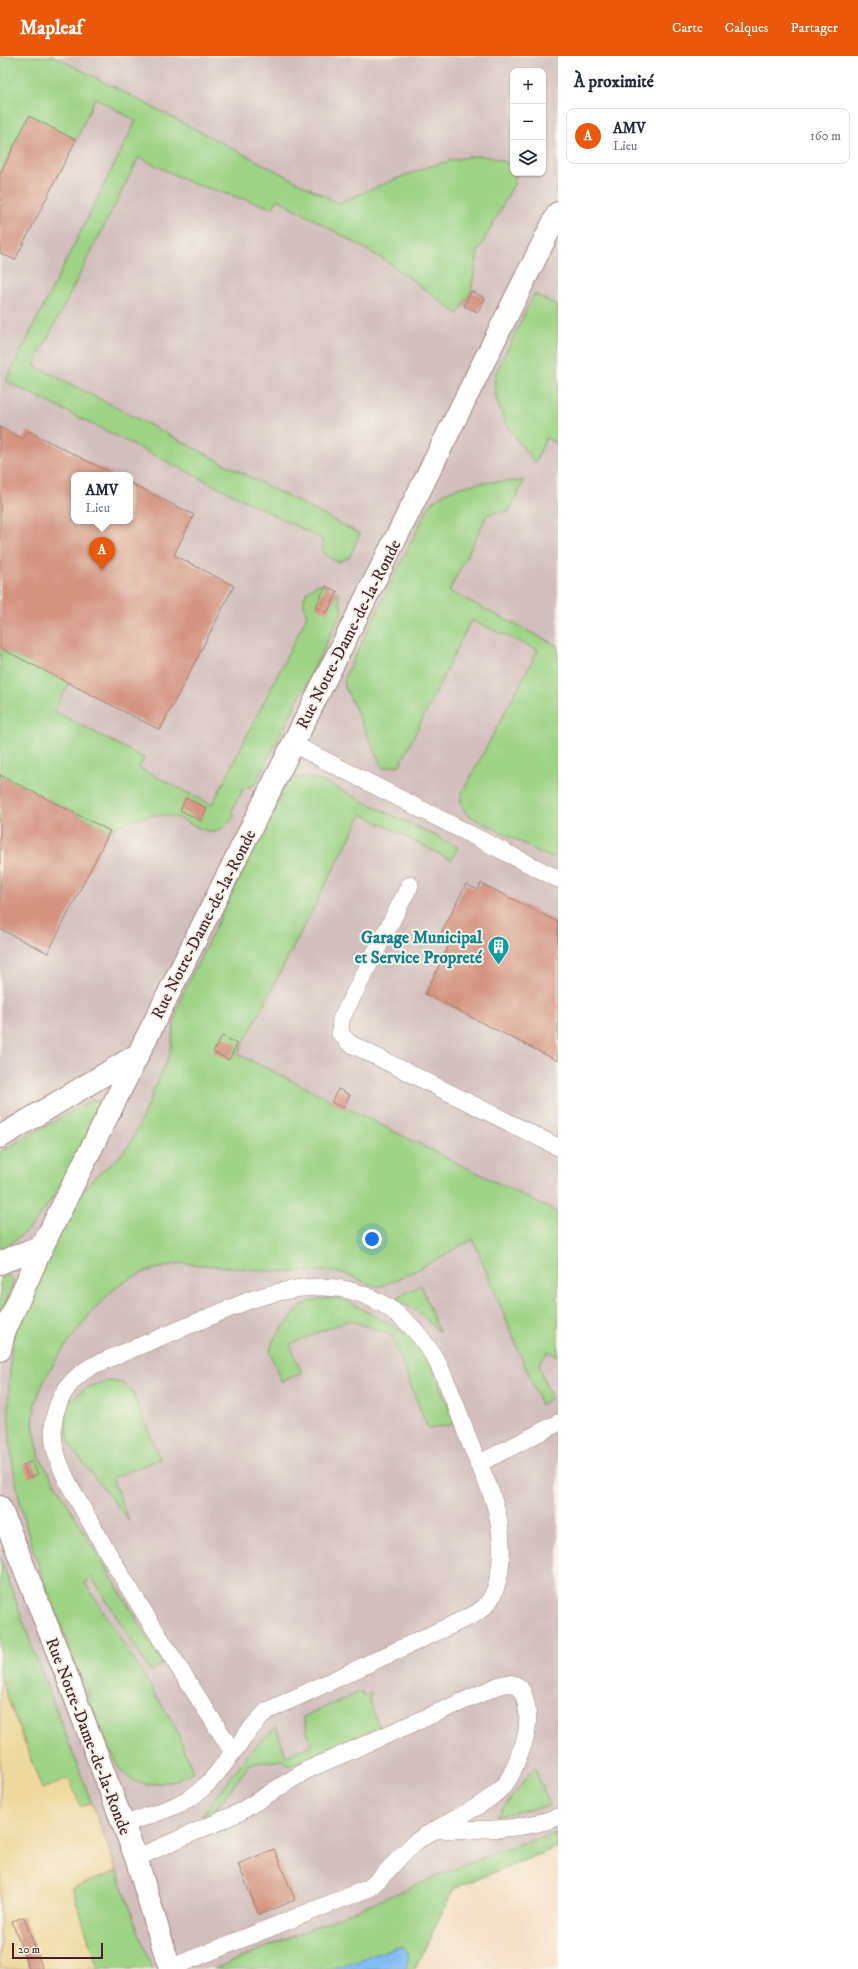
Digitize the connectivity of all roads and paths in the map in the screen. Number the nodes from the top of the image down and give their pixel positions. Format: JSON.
{"nodes":[{"id":1,"x":558,"y":214,"type":"edge"},
{"id":2,"x":293,"y":744,"type":"junction"},
{"id":3,"x":558,"y":879,"type":"edge"},
{"id":4,"x":410,"y":885,"type":"dead end"},
{"id":5,"x":137,"y":1055,"type":"junction"},
{"id":6,"x":0,"y":1137,"type":"edge"},
{"id":7,"x":558,"y":1147,"type":"edge"},
{"id":8,"x":43,"y":1246,"type":"junction"},
{"id":9,"x":0,"y":1263,"type":"edge"},
{"id":10,"x":0,"y":1350,"type":"edge"},
{"id":11,"x":558,"y":1423,"type":"edge"},
{"id":12,"x":478,"y":1464,"type":"junction"},
{"id":13,"x":0,"y":1507,"type":"edge"},
{"id":14,"x":232,"y":1751,"type":"junction"},
{"id":15,"x":558,"y":1817,"type":"edge"},
{"id":16,"x":123,"y":1825,"type":"junction"},
{"id":17,"x":432,"y":1830,"type":"junction"},
{"id":18,"x":136,"y":1858,"type":"junction"},
{"id":19,"x":170,"y":1969,"type":"edge"}],
"edges":[{"from":1,"to":2,"type":"main road","name":"Rue Notre-Dame-de-la-Ronde"},
{"from":2,"to":3,"type":"lane"},
{"from":2,"to":5,"type":"main road","name":"Rue Notre-Dame-de-la-Ronde"},
{"from":4,"to":7,"type":"lane"},
{"from":5,"to":6,"type":"main road"},
{"from":5,"to":8,"type":"main road","name":"Rue Notre-Dame-de-la-Ronde"},
{"from":8,"to":9,"type":"main road"},
{"from":8,"to":10,"type":"main road","name":"Rue Notre-Dame-de-la-Ronde"},
{"from":11,"to":12,"type":"lane"},
{"from":12,"to":14,"type":"lane"},
{"from":12,"to":14,"type":"lane"},
{"from":13,"to":16,"type":"main road","name":"Rue Notre-Dame-de-la-Ronde"},
{"from":14,"to":16,"type":"lane"},
{"from":15,"to":17,"type":"lane"},
{"from":16,"to":18,"type":"main road","name":"Rue Notre-Dame-de-la-Ronde"},
{"from":17,"to":18,"type":"lane"},
{"from":17,"to":19,"type":"lane"},
{"from":18,"to":19,"type":"main road","name":"Rue Notre-Dame-de-la-Ronde"}]}
